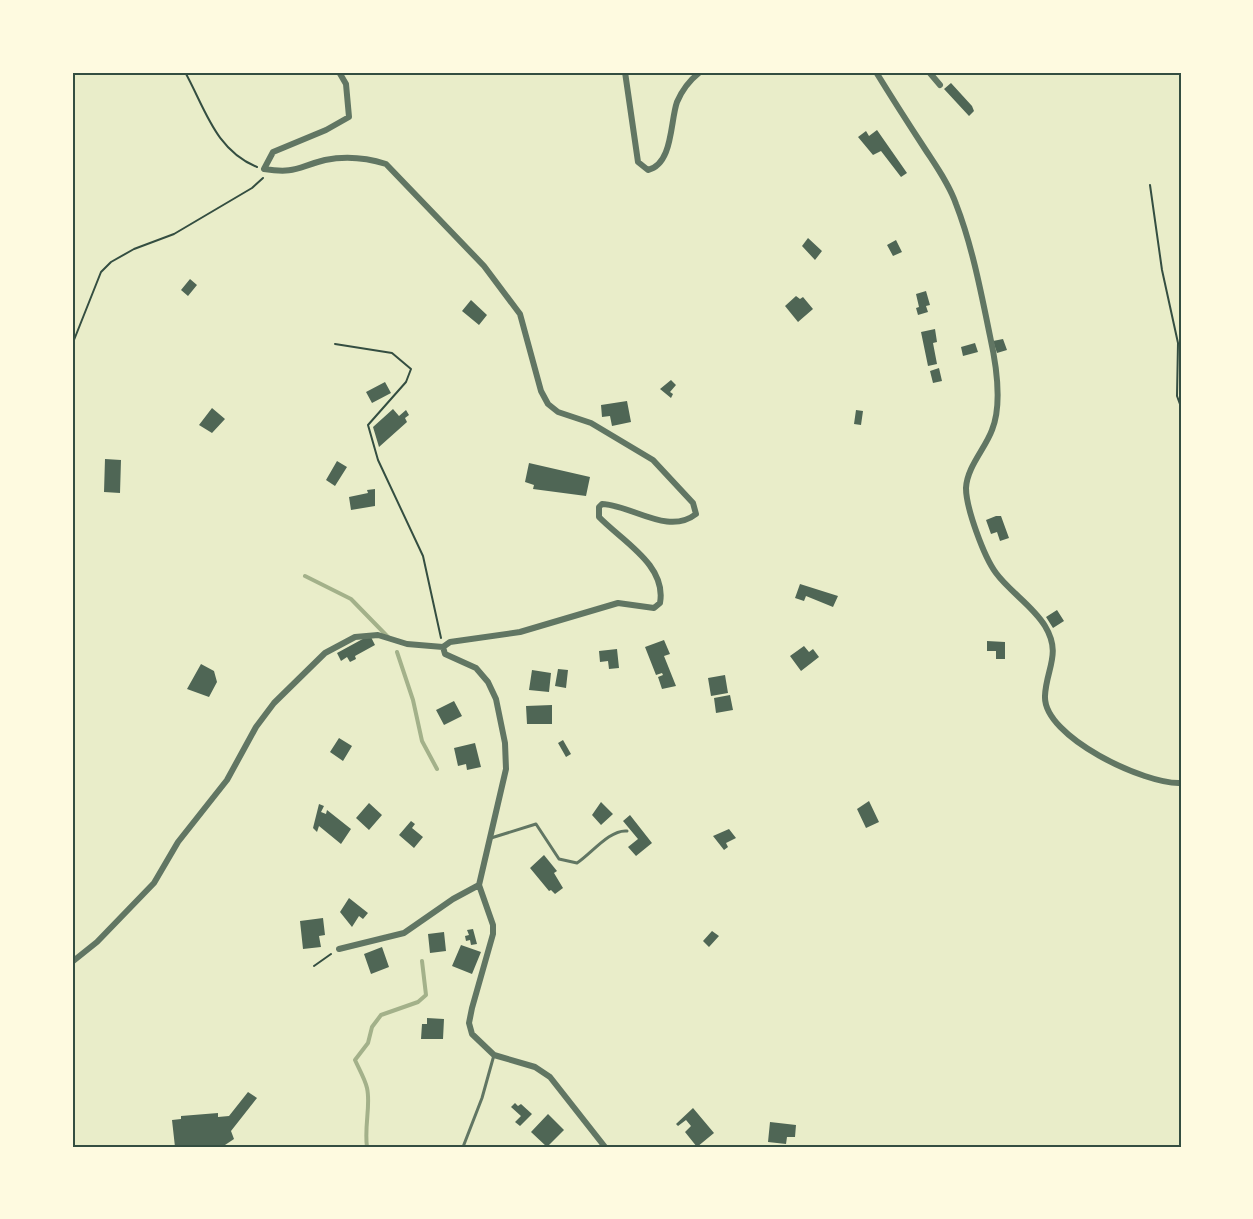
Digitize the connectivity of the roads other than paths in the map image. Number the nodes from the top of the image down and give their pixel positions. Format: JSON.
{"nodes":[{"id":1,"x":339,"y":72,"type":"edge"},
{"id":2,"x":625,"y":72,"type":"edge"},
{"id":3,"x":700,"y":72,"type":"edge"},
{"id":4,"x":876,"y":72,"type":"edge"},
{"id":5,"x":929,"y":72,"type":"edge"},
{"id":6,"x":940,"y":85,"type":"dead end"},
{"id":7,"x":443,"y":647,"type":"junction"},
{"id":8,"x":1181,"y":783,"type":"edge"},
{"id":9,"x":627,"y":831,"type":"dead end"},
{"id":10,"x":491,"y":838,"type":"junction"},
{"id":11,"x":479,"y":885,"type":"junction"},
{"id":12,"x":339,"y":949,"type":"road end"},
{"id":13,"x":72,"y":962,"type":"edge"},
{"id":14,"x":494,"y":1056,"type":"junction"},
{"id":15,"x":463,"y":1147,"type":"edge"},
{"id":16,"x":605,"y":1147,"type":"edge"}],
"edges":[{"from":1,"to":7,"type":"street"},
{"from":2,"to":3,"type":"street"},
{"from":4,"to":8,"type":"street"},
{"from":5,"to":6,"type":"street"},
{"from":7,"to":10,"type":"street"},
{"from":7,"to":13,"type":"street"},
{"from":9,"to":10,"type":"lane"},
{"from":10,"to":11,"type":"street"},
{"from":11,"to":12,"type":"street"},
{"from":11,"to":14,"type":"street"},
{"from":14,"to":15,"type":"lane"},
{"from":14,"to":16,"type":"street"}]}
